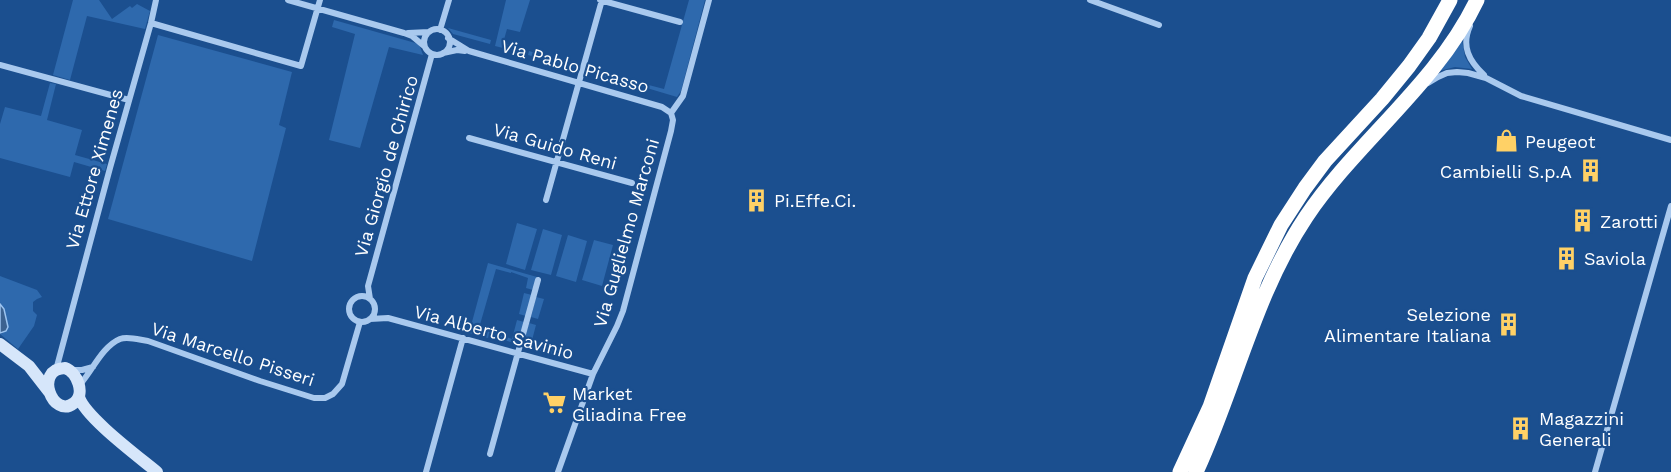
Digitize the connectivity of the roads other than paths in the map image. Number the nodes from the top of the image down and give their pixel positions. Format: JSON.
{"nodes":[{"id":1,"x":156,"y":0,"type":"edge"},
{"id":2,"x":288,"y":0,"type":"edge"},
{"id":3,"x":320,"y":0,"type":"edge"},
{"id":4,"x":449,"y":0,"type":"edge"},
{"id":5,"x":602,"y":0,"type":"edge"},
{"id":6,"x":709,"y":0,"type":"edge"},
{"id":7,"x":1089,"y":0,"type":"edge"},
{"id":8,"x":1450,"y":0,"type":"edge"},
{"id":9,"x":1479,"y":0,"type":"edge"},
{"id":10,"x":318,"y":9,"type":"junction"},
{"id":11,"x":680,"y":22,"type":"dead end"},
{"id":12,"x":151,"y":23,"type":"junction"},
{"id":13,"x":1159,"y":25,"type":"dead end"},
{"id":14,"x":440,"y":30,"type":"junction"},
{"id":15,"x":429,"y":32,"type":"junction"},
{"id":16,"x":404,"y":33,"type":"junction"},
{"id":17,"x":448,"y":38,"type":"junction"},
{"id":18,"x":424,"y":46,"type":"junction"},
{"id":19,"x":469,"y":51,"type":"junction"},
{"id":20,"x":443,"y":53,"type":"junction"},
{"id":21,"x":432,"y":54,"type":"junction"},
{"id":22,"x":0,"y":65,"type":"edge"},
{"id":23,"x":1486,"y":78,"type":"junction"},
{"id":24,"x":579,"y":82,"type":"junction"},
{"id":25,"x":129,"y":100,"type":"junction"},
{"id":26,"x":1402,"y":102,"type":"junction"},
{"id":27,"x":671,"y":113,"type":"junction"},
{"id":28,"x":470,"y":138,"type":"dead end"},
{"id":29,"x":1671,"y":140,"type":"edge"},
{"id":30,"x":556,"y":162,"type":"junction"},
{"id":31,"x":632,"y":183,"type":"dead end"},
{"id":32,"x":546,"y":200,"type":"dead end"},
{"id":33,"x":1671,"y":206,"type":"edge"},
{"id":34,"x":538,"y":280,"type":"dead end"},
{"id":35,"x":368,"y":286,"type":"junction"},
{"id":36,"x":358,"y":297,"type":"junction"},
{"id":37,"x":370,"y":299,"type":"junction"},
{"id":38,"x":375,"y":306,"type":"junction"},
{"id":39,"x":388,"y":318,"type":"junction"},
{"id":40,"x":370,"y":319,"type":"junction"},
{"id":41,"x":360,"y":322,"type":"junction"},
{"id":42,"x":463,"y":338,"type":"junction"},
{"id":43,"x":0,"y":344,"type":"edge"},
{"id":44,"x":61,"y":346,"type":"junction"},
{"id":45,"x":518,"y":354,"type":"junction"},
{"id":46,"x":29,"y":366,"type":"junction"},
{"id":47,"x":94,"y":367,"type":"junction"},
{"id":48,"x":61,"y":371,"type":"junction"},
{"id":49,"x":593,"y":375,"type":"junction"},
{"id":50,"x":79,"y":393,"type":"junction"},
{"id":51,"x":51,"y":394,"type":"junction"},
{"id":52,"x":62,"y":406,"type":"junction"},
{"id":53,"x":94,"y":418,"type":"junction"},
{"id":54,"x":490,"y":454,"type":"dead end"},
{"id":55,"x":157,"y":472,"type":"edge"},
{"id":56,"x":426,"y":472,"type":"edge"},
{"id":57,"x":558,"y":472,"type":"edge"},
{"id":58,"x":1180,"y":472,"type":"edge"},
{"id":59,"x":1196,"y":472,"type":"edge"},
{"id":60,"x":1595,"y":472,"type":"edge"}],
"edges":[{"from":1,"to":12,"type":"street","name":"Via Ettore Ximenes"},
{"from":2,"to":10,"type":"street"},
{"from":3,"to":10,"type":"street"},
{"from":4,"to":14,"type":"street"},
{"from":5,"to":11,"type":"street"},
{"from":5,"to":24,"type":"street"},
{"from":6,"to":27,"type":"street","name":"Via Guglielmo Marconi"},
{"from":7,"to":13,"type":"street"},
{"from":8,"to":58,"type":"highway"},
{"from":9,"to":23,"type":"street"},
{"from":9,"to":26,"type":"highway"},
{"from":10,"to":12,"type":"street"},
{"from":10,"to":16,"type":"street"},
{"from":12,"to":25,"type":"street","name":"Via Ettore Ximenes"},
{"from":14,"to":15,"type":"street"},
{"from":14,"to":17,"type":"street"},
{"from":15,"to":16,"type":"street"},
{"from":15,"to":18,"type":"street"},
{"from":16,"to":18,"type":"street"},
{"from":17,"to":19,"type":"street","name":"Via Pablo Picasso"},
{"from":17,"to":20,"type":"street"},
{"from":18,"to":21,"type":"street"},
{"from":19,"to":20,"type":"street","name":"Via Pablo Picasso"},
{"from":19,"to":24,"type":"street","name":"Via Pablo Picasso"},
{"from":20,"to":21,"type":"street"},
{"from":21,"to":35,"type":"street","name":"Via Giorgio de Chirico"},
{"from":22,"to":25,"type":"street"},
{"from":23,"to":26,"type":"street"},
{"from":23,"to":29,"type":"street"},
{"from":24,"to":27,"type":"street","name":"Via Pablo Picasso"},
{"from":24,"to":30,"type":"street"},
{"from":25,"to":44,"type":"street","name":"Via Ettore Ximenes"},
{"from":26,"to":59,"type":"highway"},
{"from":27,"to":49,"type":"street","name":"Via Guglielmo Marconi"},
{"from":28,"to":30,"type":"street","name":"Via Guido Reni"},
{"from":30,"to":31,"type":"street","name":"Via Guido Reni"},
{"from":30,"to":32,"type":"street"},
{"from":33,"to":60,"type":"street"},
{"from":34,"to":45,"type":"street"},
{"from":35,"to":36,"type":"street"},
{"from":35,"to":37,"type":"street"},
{"from":36,"to":37,"type":"street"},
{"from":36,"to":41,"type":"street"},
{"from":37,"to":38,"type":"street"},
{"from":38,"to":39,"type":"street"},
{"from":38,"to":40,"type":"street"},
{"from":39,"to":40,"type":"street"},
{"from":39,"to":42,"type":"street","name":"Via Alberto Savinio"},
{"from":40,"to":41,"type":"street"},
{"from":41,"to":47,"type":"street","name":"Via Marcello Pisseri"},
{"from":42,"to":45,"type":"street","name":"Via Alberto Savinio"},
{"from":42,"to":56,"type":"street"},
{"from":43,"to":46,"type":"street"},
{"from":44,"to":48,"type":"street"},
{"from":44,"to":48,"type":"street","name":"Via Ettore Ximenes"},
{"from":45,"to":49,"type":"street","name":"Via Alberto Savinio"},
{"from":45,"to":54,"type":"street"},
{"from":46,"to":48,"type":"street"},
{"from":46,"to":51,"type":"street"},
{"from":47,"to":48,"type":"street"},
{"from":47,"to":50,"type":"street","name":"Via Marcello Pisseri"},
{"from":48,"to":50,"type":"street"},
{"from":48,"to":51,"type":"street"},
{"from":49,"to":57,"type":"street","name":"Via Guglielmo Marconi"},
{"from":50,"to":52,"type":"street"},
{"from":50,"to":53,"type":"street"},
{"from":51,"to":52,"type":"street"},
{"from":52,"to":53,"type":"street"},
{"from":53,"to":55,"type":"street"}]}
